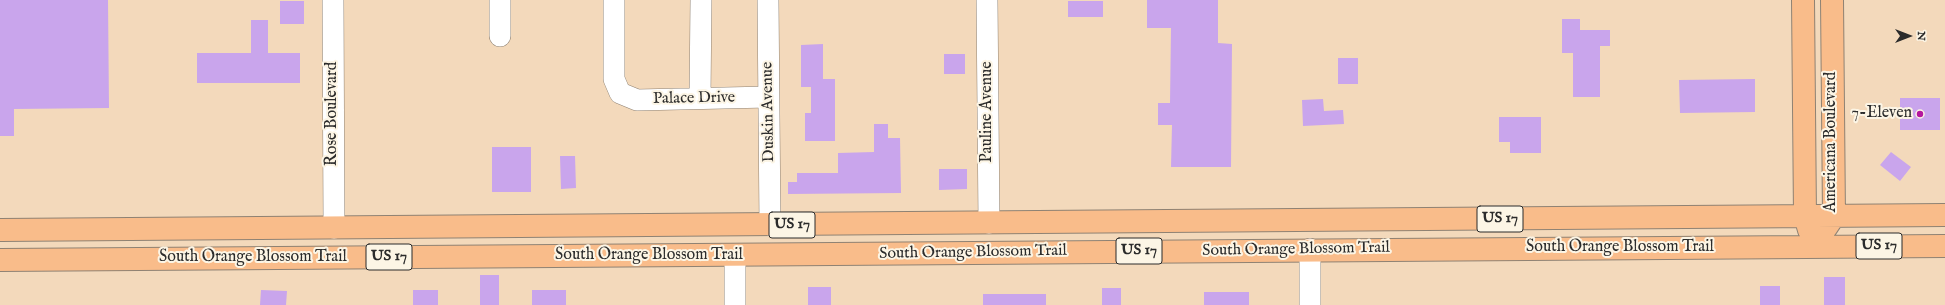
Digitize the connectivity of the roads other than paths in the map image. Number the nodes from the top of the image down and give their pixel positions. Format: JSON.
{"nodes":[{"id":1,"x":333,"y":0,"type":"edge"},
{"id":2,"x":500,"y":0,"type":"edge"},
{"id":3,"x":614,"y":0,"type":"edge"},
{"id":4,"x":701,"y":0,"type":"edge"},
{"id":5,"x":768,"y":0,"type":"edge"},
{"id":6,"x":988,"y":0,"type":"edge"},
{"id":7,"x":1802,"y":0,"type":"edge"},
{"id":8,"x":1832,"y":0,"type":"edge"},
{"id":9,"x":500,"y":36,"type":"dead end"},
{"id":10,"x":768,"y":97,"type":"junction"},
{"id":11,"x":700,"y":98,"type":"junction"},
{"id":12,"x":1945,"y":215,"type":"edge"},
{"id":13,"x":1805,"y":216,"type":"junction"},
{"id":14,"x":1834,"y":216,"type":"junction"},
{"id":15,"x":989,"y":223,"type":"junction"},
{"id":16,"x":1057,"y":223,"type":"junction"},
{"id":17,"x":770,"y":225,"type":"junction"},
{"id":18,"x":334,"y":228,"type":"junction"},
{"id":19,"x":385,"y":228,"type":"junction"},
{"id":20,"x":0,"y":230,"type":"edge"},
{"id":21,"x":1813,"y":246,"type":"junction"},
{"id":22,"x":1945,"y":246,"type":"edge"},
{"id":23,"x":1310,"y":249,"type":"junction"},
{"id":24,"x":943,"y":253,"type":"junction"},
{"id":25,"x":1017,"y":253,"type":"junction"},
{"id":26,"x":735,"y":256,"type":"junction"},
{"id":27,"x":352,"y":257,"type":"junction"},
{"id":28,"x":0,"y":260,"type":"edge"},
{"id":29,"x":735,"y":305,"type":"edge"},
{"id":30,"x":1310,"y":305,"type":"edge"}],
"edges":[{"from":1,"to":18,"type":"street","name":"Rose Boulevard"},
{"from":2,"to":9,"type":"street"},
{"from":3,"to":11,"type":"street","name":"Palace Drive"},
{"from":4,"to":11,"type":"street"},
{"from":5,"to":10,"type":"street","name":"Duskin Avenue"},
{"from":6,"to":15,"type":"street","name":"Pauline Avenue"},
{"from":7,"to":13,"type":"main road","name":"Americana Boulevard"},
{"from":8,"to":14,"type":"main road","name":"Americana Boulevard"},
{"from":10,"to":11,"type":"street","name":"Palace Drive"},
{"from":10,"to":17,"type":"street","name":"Duskin Avenue"},
{"from":12,"to":14,"type":"main road","name":"South Orange Blossom Trail","number":"US 17"},
{"from":13,"to":14,"type":"main road","name":"South Orange Blossom Trail","number":"US 17"},
{"from":13,"to":16,"type":"main road","name":"South Orange Blossom Trail","number":"US 17"},
{"from":13,"to":21,"type":"main road","name":"Americana Boulevard"},
{"from":14,"to":21,"type":"main road","name":"Americana Boulevard"},
{"from":15,"to":16,"type":"main road","name":"South Orange Blossom Trail","number":"US 17"},
{"from":15,"to":17,"type":"main road","name":"South Orange Blossom Trail","number":"US 17"},
{"from":15,"to":24,"type":"main road"},
{"from":16,"to":25,"type":"main road"},
{"from":17,"to":19,"type":"main road","name":"South Orange Blossom Trail","number":"US 17"},
{"from":18,"to":19,"type":"main road","name":"South Orange Blossom Trail","number":"US 17"},
{"from":18,"to":20,"type":"main road","name":"South Orange Blossom Trail","number":"US 17"},
{"from":19,"to":27,"type":"main road"},
{"from":21,"to":22,"type":"main road","name":"South Orange Blossom Trail","number":"US 17"},
{"from":21,"to":23,"type":"main road","name":"South Orange Blossom Trail","number":"US 17"},
{"from":23,"to":25,"type":"main road","name":"South Orange Blossom Trail","number":"US 17"},
{"from":23,"to":30,"type":"street"},
{"from":24,"to":25,"type":"main road","name":"South Orange Blossom Trail","number":"US 17"},
{"from":24,"to":26,"type":"main road","name":"South Orange Blossom Trail","number":"US 17"},
{"from":26,"to":27,"type":"main road","name":"South Orange Blossom Trail","number":"US 17"},
{"from":26,"to":29,"type":"street"},
{"from":27,"to":28,"type":"main road","name":"South Orange Blossom Trail","number":"US 17"}]}
